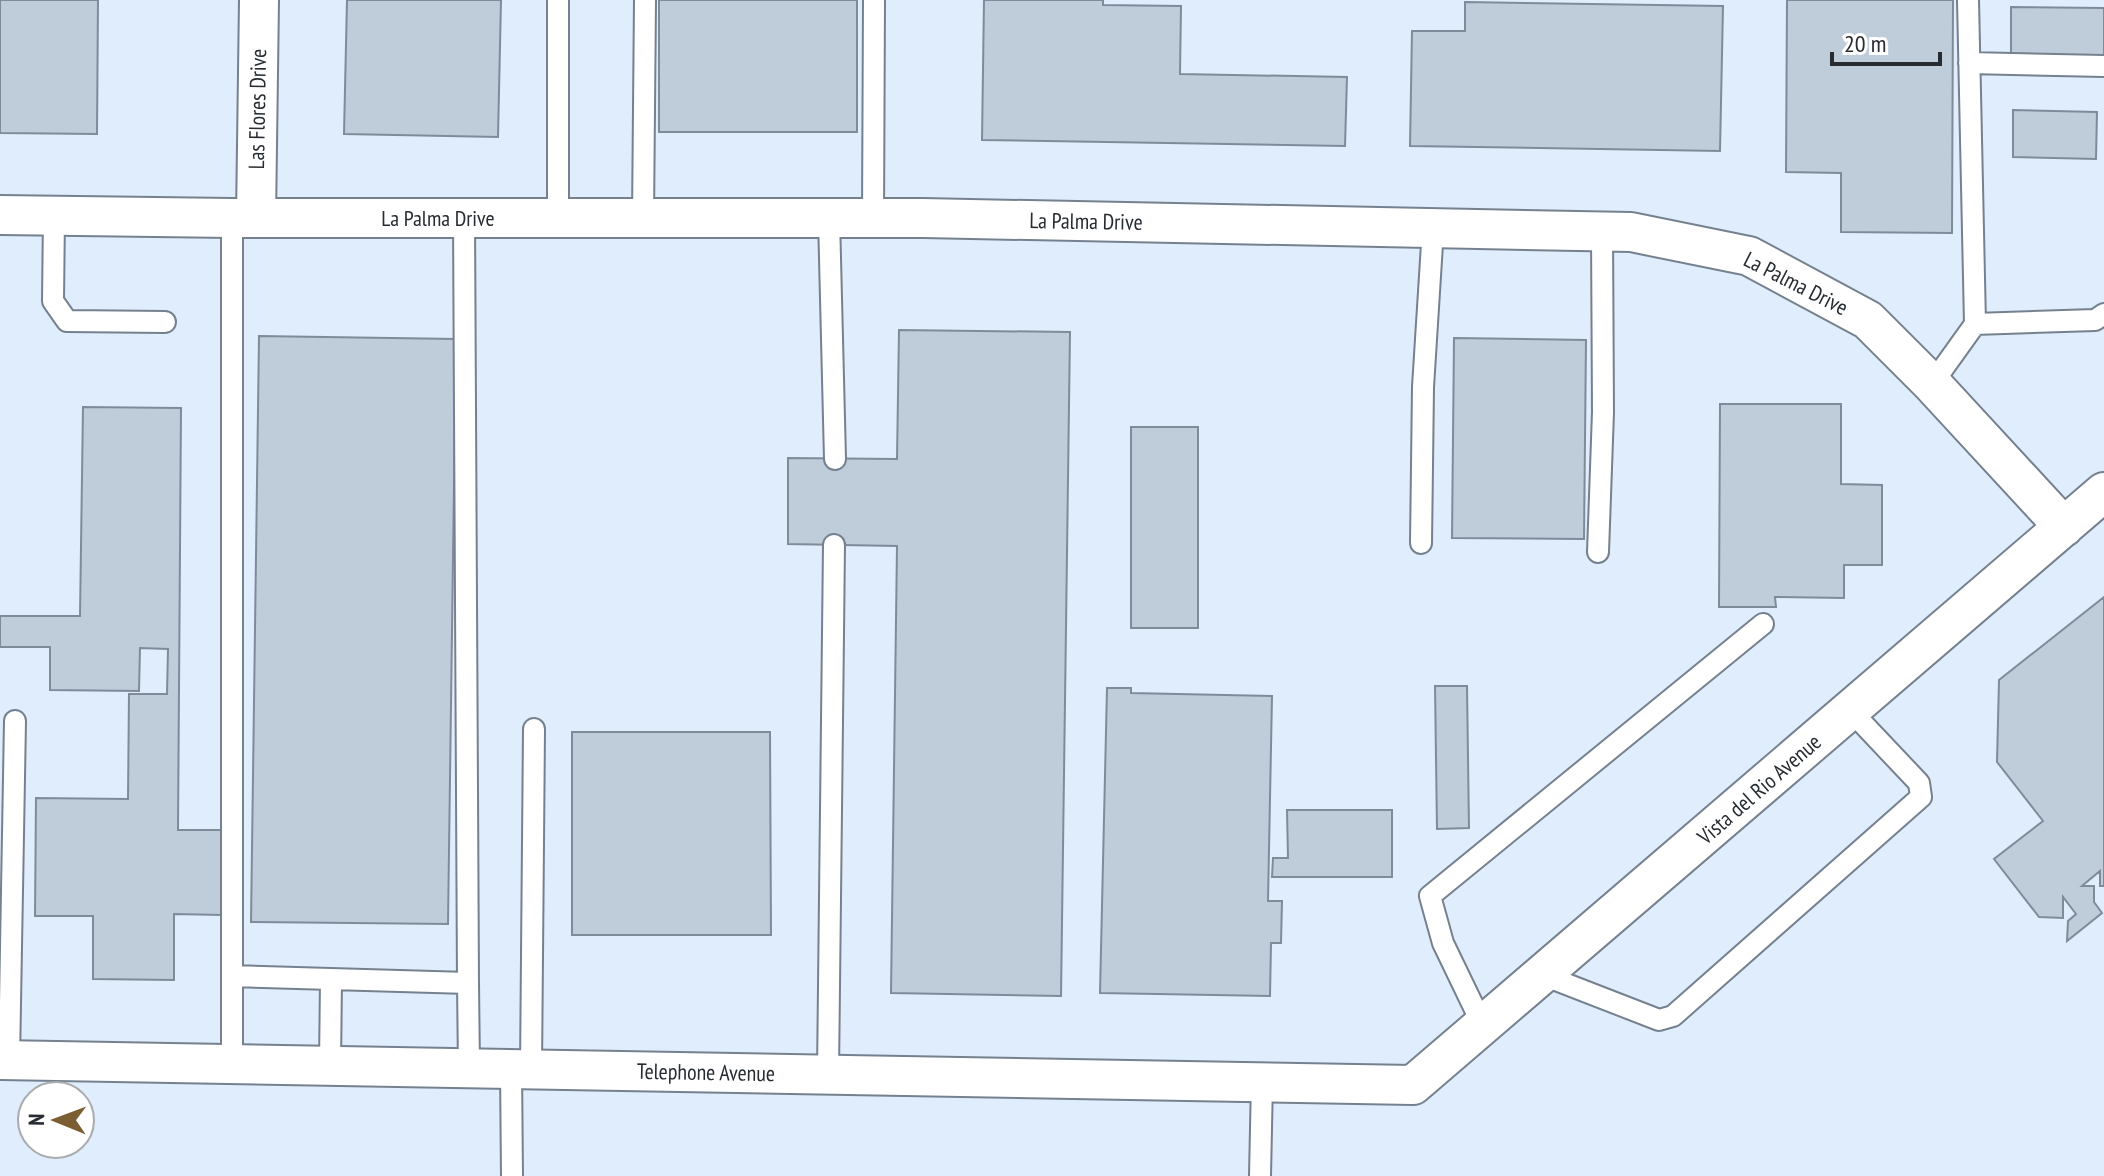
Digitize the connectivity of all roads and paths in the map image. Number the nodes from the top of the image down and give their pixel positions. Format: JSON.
{"nodes":[{"id":1,"x":259,"y":0,"type":"edge"},
{"id":2,"x":558,"y":0,"type":"edge"},
{"id":3,"x":645,"y":0,"type":"edge"},
{"id":4,"x":874,"y":0,"type":"edge"},
{"id":5,"x":1968,"y":0,"type":"edge"},
{"id":6,"x":1969,"y":63,"type":"junction"},
{"id":7,"x":2104,"y":66,"type":"edge"},
{"id":8,"x":0,"y":215,"type":"edge"},
{"id":9,"x":54,"y":215,"type":"junction"},
{"id":10,"x":244,"y":218,"type":"junction"},
{"id":11,"x":464,"y":218,"type":"junction"},
{"id":12,"x":558,"y":218,"type":"junction"},
{"id":13,"x":643,"y":218,"type":"junction"},
{"id":14,"x":829,"y":218,"type":"junction"},
{"id":15,"x":873,"y":218,"type":"junction"},
{"id":16,"x":1433,"y":228,"type":"junction"},
{"id":17,"x":1602,"y":231,"type":"junction"},
{"id":18,"x":2104,"y":314,"type":"edge"},
{"id":19,"x":165,"y":322,"type":"dead end"},
{"id":20,"x":1975,"y":324,"type":"junction"},
{"id":21,"x":1932,"y":384,"type":"junction"},
{"id":22,"x":835,"y":459,"type":"dead end"},
{"id":23,"x":2104,"y":492,"type":"edge"},
{"id":24,"x":2064,"y":527,"type":"junction"},
{"id":25,"x":1421,"y":543,"type":"dead end"},
{"id":26,"x":834,"y":545,"type":"dead end"},
{"id":27,"x":1598,"y":552,"type":"dead end"},
{"id":28,"x":1763,"y":624,"type":"dead end"},
{"id":29,"x":1850,"y":710,"type":"junction"},
{"id":30,"x":15,"y":721,"type":"dead end"},
{"id":31,"x":534,"y":729,"type":"dead end"},
{"id":32,"x":1543,"y":975,"type":"junction"},
{"id":33,"x":232,"y":976,"type":"junction"},
{"id":34,"x":331,"y":980,"type":"junction"},
{"id":35,"x":468,"y":983,"type":"junction"},
{"id":36,"x":1483,"y":1026,"type":"junction"},
{"id":37,"x":4,"y":1060,"type":"edge"},
{"id":38,"x":232,"y":1064,"type":"junction"},
{"id":39,"x":330,"y":1065,"type":"junction"},
{"id":40,"x":469,"y":1068,"type":"junction"},
{"id":41,"x":521,"y":1069,"type":"junction"},
{"id":42,"x":828,"y":1074,"type":"junction"},
{"id":43,"x":1262,"y":1081,"type":"junction"},
{"id":44,"x":1413,"y":1085,"type":"joint"},
{"id":45,"x":512,"y":1176,"type":"edge"},
{"id":46,"x":1260,"y":1176,"type":"edge"}],
"edges":[{"from":1,"to":10,"type":"street","name":"Las Flores Drive"},
{"from":2,"to":12,"type":"lane"},
{"from":3,"to":13,"type":"lane"},
{"from":4,"to":15,"type":"lane"},
{"from":5,"to":6,"type":"lane"},
{"from":6,"to":7,"type":"lane"},
{"from":6,"to":20,"type":"lane"},
{"from":8,"to":9,"type":"street","name":"La Palma Drive"},
{"from":9,"to":10,"type":"street","name":"La Palma Drive"},
{"from":9,"to":19,"type":"lane"},
{"from":10,"to":11,"type":"street","name":"La Palma Drive"},
{"from":10,"to":33,"type":"lane"},
{"from":11,"to":12,"type":"street","name":"La Palma Drive"},
{"from":11,"to":35,"type":"lane"},
{"from":12,"to":13,"type":"street","name":"La Palma Drive"},
{"from":13,"to":14,"type":"street","name":"La Palma Drive"},
{"from":14,"to":15,"type":"street","name":"La Palma Drive"},
{"from":14,"to":22,"type":"lane"},
{"from":15,"to":16,"type":"street","name":"La Palma Drive"},
{"from":16,"to":17,"type":"street","name":"La Palma Drive"},
{"from":16,"to":25,"type":"lane"},
{"from":17,"to":21,"type":"street","name":"La Palma Drive"},
{"from":17,"to":27,"type":"lane"},
{"from":18,"to":20,"type":"lane"},
{"from":20,"to":21,"type":"lane"},
{"from":21,"to":24,"type":"street","name":"La Palma Drive"},
{"from":23,"to":24,"type":"street","name":"Vista del Rio Avenue"},
{"from":24,"to":29,"type":"street","name":"Vista del Rio Avenue"},
{"from":26,"to":42,"type":"lane"},
{"from":28,"to":36,"type":"lane"},
{"from":29,"to":32,"type":"street","name":"Vista del Rio Avenue"},
{"from":29,"to":32,"type":"lane"},
{"from":30,"to":37,"type":"lane"},
{"from":31,"to":41,"type":"lane"},
{"from":32,"to":36,"type":"street","name":"Vista del Rio Avenue"},
{"from":33,"to":34,"type":"lane"},
{"from":33,"to":38,"type":"lane"},
{"from":34,"to":35,"type":"lane"},
{"from":34,"to":39,"type":"lane"},
{"from":35,"to":40,"type":"lane"},
{"from":36,"to":44,"type":"street","name":"Vista del Rio Avenue"},
{"from":37,"to":38,"type":"street","name":"Telephone Avenue"},
{"from":38,"to":39,"type":"street","name":"Telephone Avenue"},
{"from":39,"to":40,"type":"street","name":"Telephone Avenue"},
{"from":40,"to":41,"type":"street","name":"Telephone Avenue"},
{"from":41,"to":42,"type":"street","name":"Telephone Avenue"},
{"from":41,"to":45,"type":"lane"},
{"from":42,"to":43,"type":"street","name":"Telephone Avenue"},
{"from":43,"to":44,"type":"street","name":"Telephone Avenue"},
{"from":43,"to":46,"type":"lane"}]}
